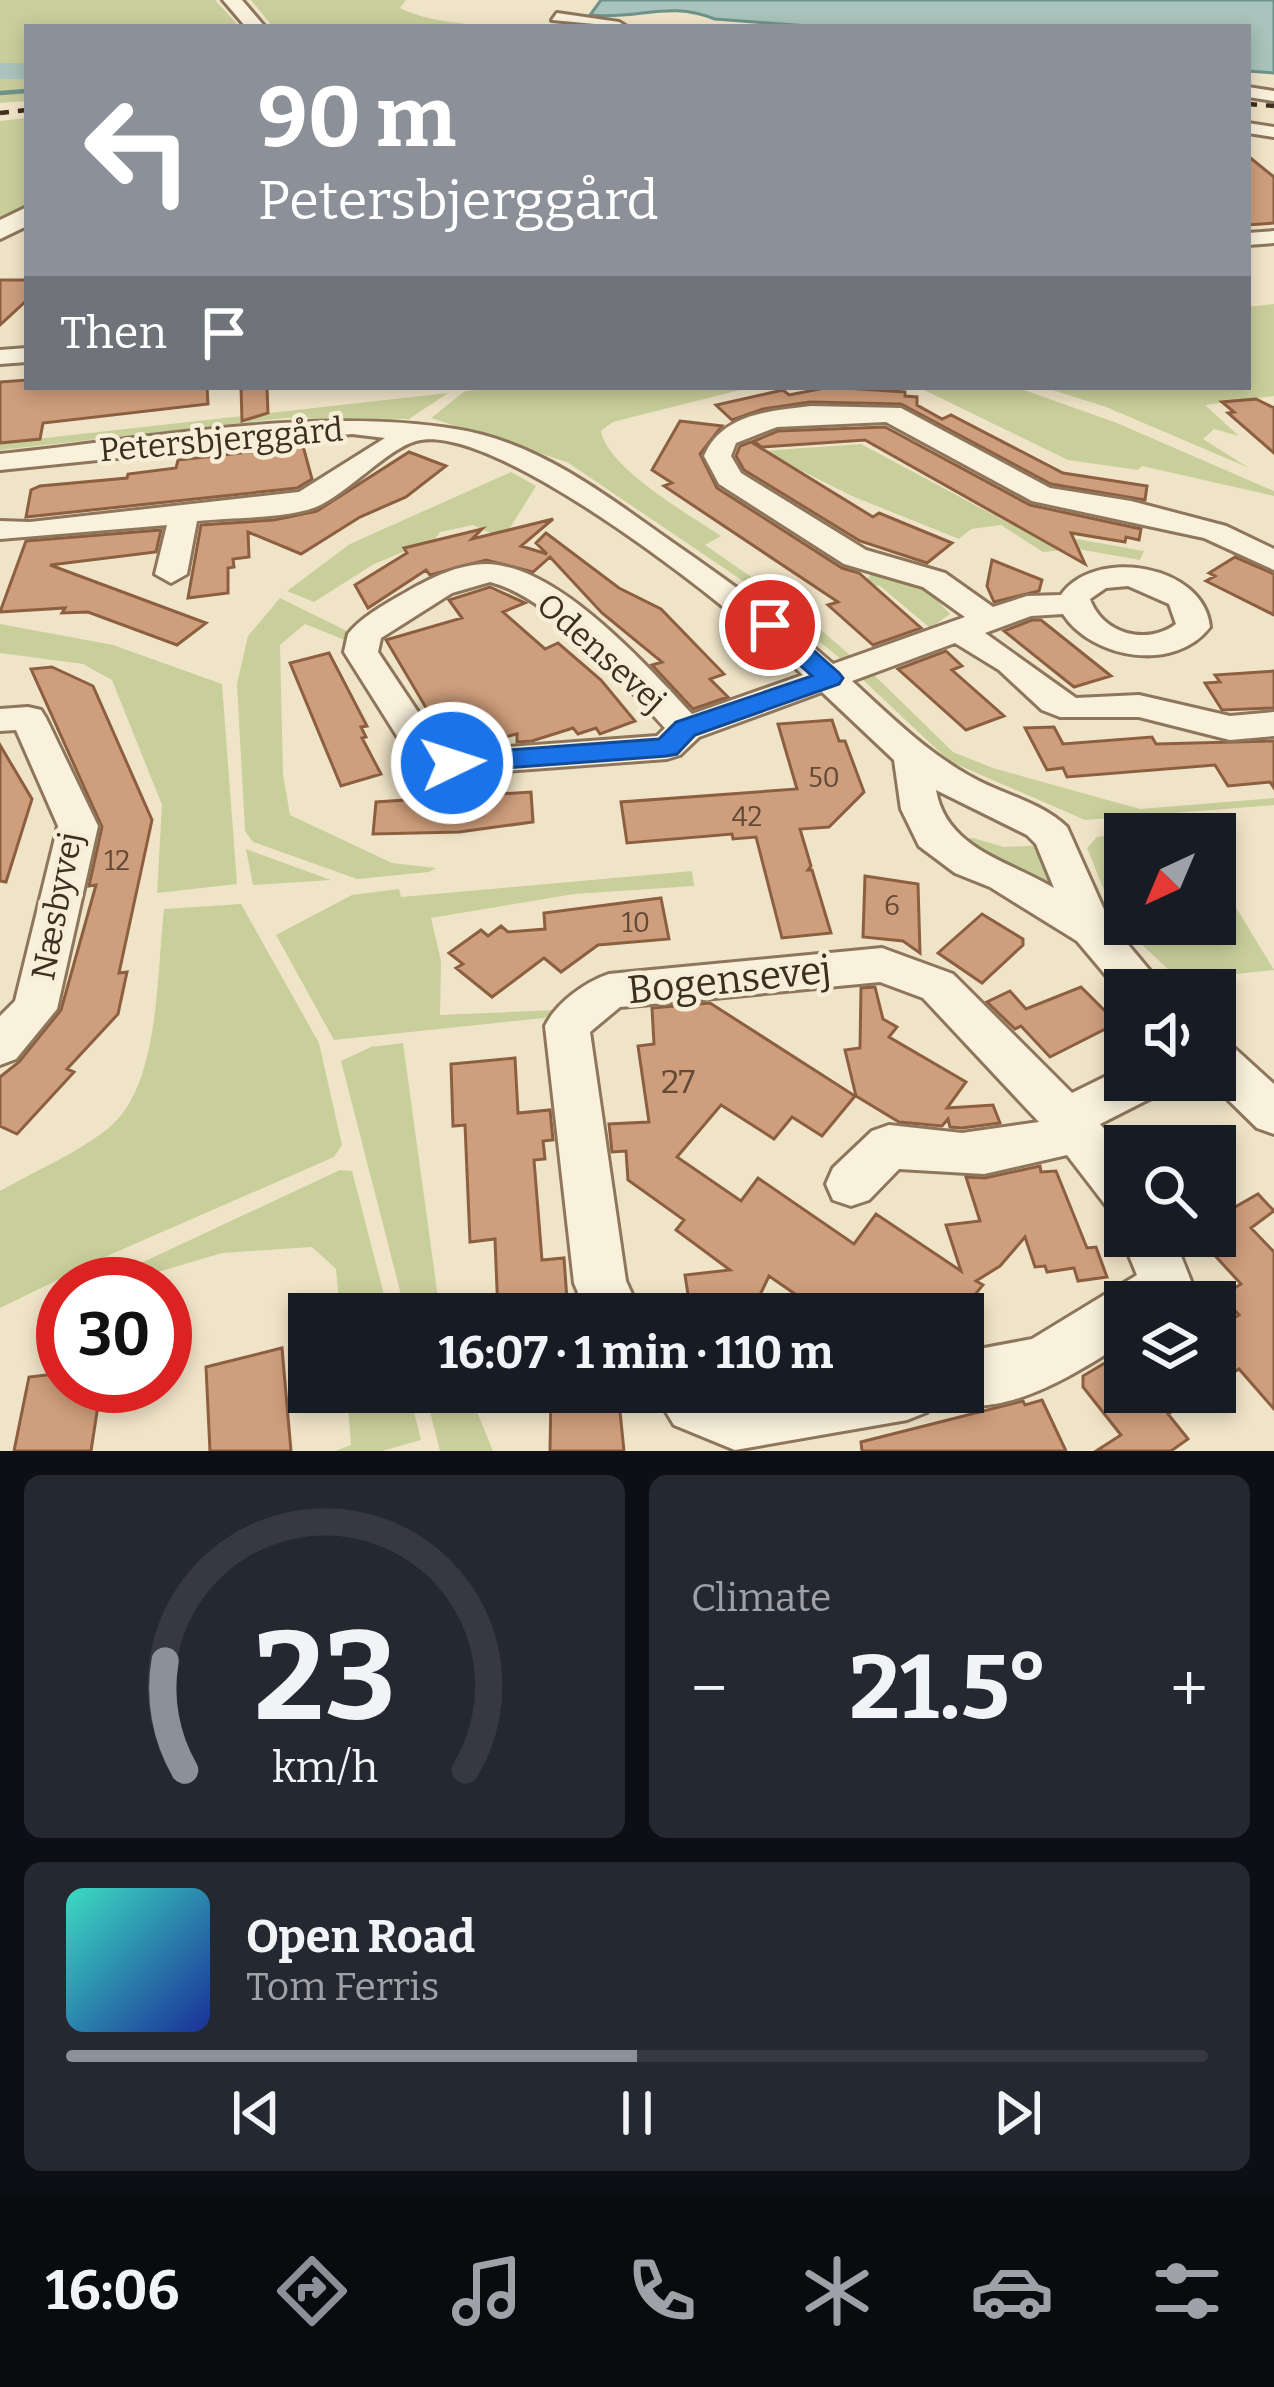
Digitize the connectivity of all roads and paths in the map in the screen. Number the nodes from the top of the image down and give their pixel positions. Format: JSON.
{"nodes":[{"id":1,"x":232,"y":0,"type":"edge"},
{"id":2,"x":553,"y":15,"type":"edge"},
{"id":3,"x":253,"y":24,"type":"edge"},
{"id":4,"x":602,"y":24,"type":"edge"},
{"id":5,"x":415,"y":430,"type":"junction"},
{"id":6,"x":0,"y":461,"type":"edge"},
{"id":7,"x":184,"y":514,"type":"junction"},
{"id":8,"x":1172,"y":520,"type":"junction"},
{"id":9,"x":0,"y":530,"type":"edge"},
{"id":10,"x":1274,"y":561,"type":"edge"},
{"id":11,"x":171,"y":574,"type":"dead end"},
{"id":12,"x":1140,"y":579,"type":"junction"},
{"id":13,"x":1074,"y":604,"type":"junction"},
{"id":14,"x":977,"y":627,"type":"junction"},
{"id":15,"x":830,"y":678,"type":"junction"},
{"id":16,"x":0,"y":720,"type":"edge"},
{"id":17,"x":1274,"y":724,"type":"edge"},
{"id":18,"x":686,"y":729,"type":"junction"},
{"id":19,"x":912,"y":756,"type":"junction"},
{"id":20,"x":1093,"y":931,"type":"junction"},
{"id":21,"x":1126,"y":969,"type":"edge"},
{"id":22,"x":0,"y":1046,"type":"edge"},
{"id":23,"x":1236,"y":1078,"type":"edge"},
{"id":24,"x":1109,"y":1101,"type":"edge"},
{"id":25,"x":1274,"y":1114,"type":"edge"},
{"id":26,"x":1071,"y":1125,"type":"junction"},
{"id":27,"x":1104,"y":1165,"type":"edge"},
{"id":28,"x":851,"y":1184,"type":"dead end"},
{"id":29,"x":605,"y":1293,"type":"edge"},
{"id":30,"x":1104,"y":1325,"type":"edge"},
{"id":31,"x":984,"y":1376,"type":"edge"},
{"id":32,"x":713,"y":1413,"type":"edge"},
{"id":33,"x":787,"y":1413,"type":"edge"}],
"edges":[{"from":1,"to":3,"type":"street"},
{"from":2,"to":4,"type":"street"},
{"from":5,"to":6,"type":"street","name":"Petersbjerggård"},
{"from":5,"to":7,"type":"street"},
{"from":5,"to":15,"type":"street","name":"Petersbjerggård"},
{"from":7,"to":9,"type":"street"},
{"from":7,"to":11,"type":"street"},
{"from":8,"to":10,"type":"street"},
{"from":8,"to":12,"type":"street"},
{"from":8,"to":14,"type":"street"},
{"from":12,"to":13,"type":"street"},
{"from":12,"to":13,"type":"street"},
{"from":13,"to":14,"type":"street","name":"Odensevej"},
{"from":14,"to":15,"type":"street","name":"Odensevej"},
{"from":14,"to":17,"type":"street"},
{"from":15,"to":18,"type":"street","name":"Odensevej"},
{"from":15,"to":19,"type":"street","name":"Petersbjerggård"},
{"from":16,"to":22,"type":"street","name":"Næsbyvej"},
{"from":18,"to":18,"type":"street","name":"Odensevej"},
{"from":19,"to":20,"type":"street","name":"Petersbjerggård"},
{"from":19,"to":20,"type":"street","name":"Petersbjerggård"},
{"from":20,"to":21,"type":"street","name":"Petersbjerggård"},
{"from":23,"to":25,"type":"street"},
{"from":24,"to":26,"type":"street"},
{"from":26,"to":27,"type":"street","name":"Bogensevej"},
{"from":26,"to":28,"type":"street"},
{"from":26,"to":29,"type":"street","name":"Bogensevej"},
{"from":30,"to":31,"type":"street"},
{"from":32,"to":33,"type":"street"}]}
